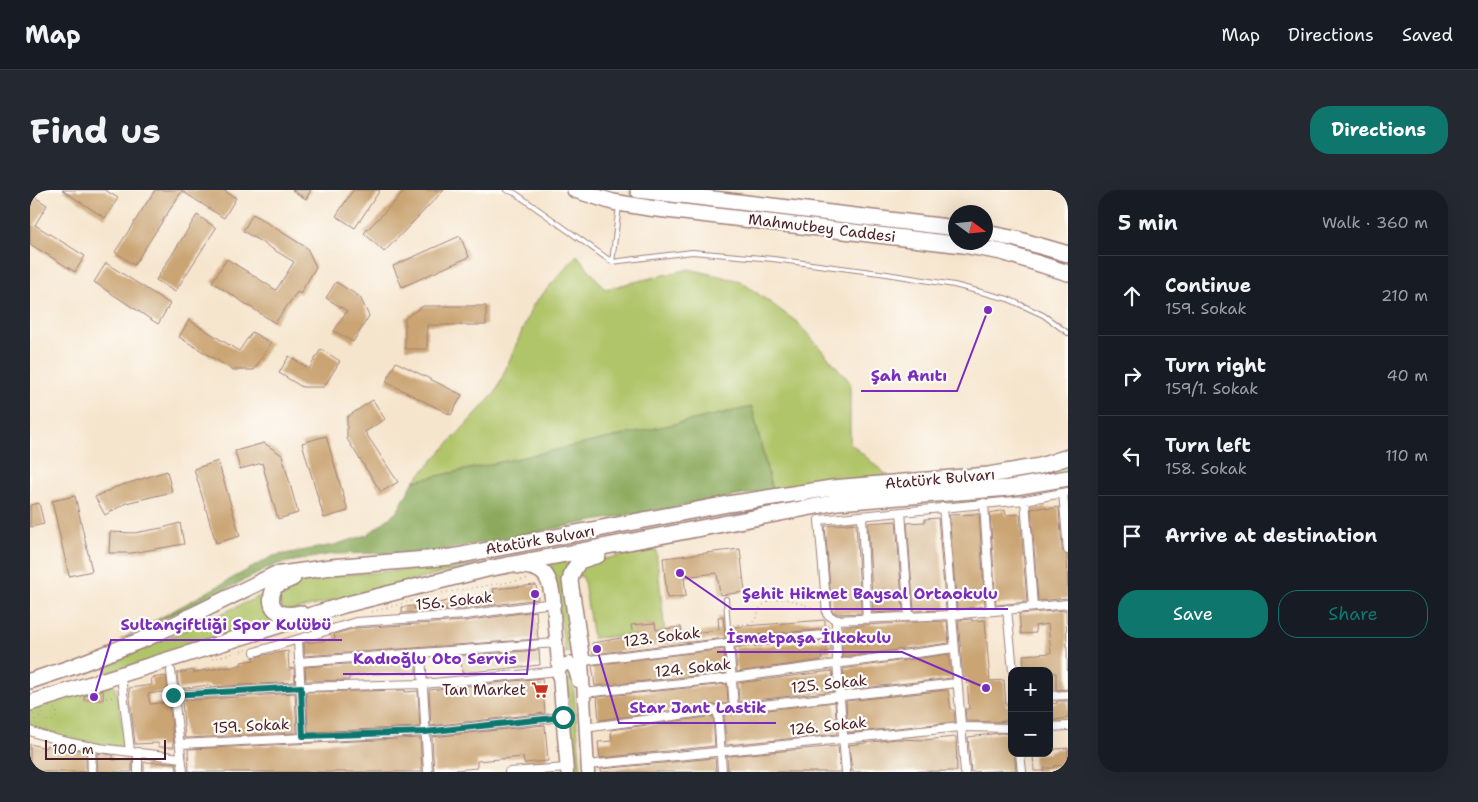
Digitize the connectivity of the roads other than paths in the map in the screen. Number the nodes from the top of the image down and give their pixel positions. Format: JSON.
{"nodes":[{"id":1,"x":506,"y":190,"type":"edge"},
{"id":2,"x":575,"y":190,"type":"edge"},
{"id":3,"x":638,"y":190,"type":"edge"},
{"id":4,"x":620,"y":203,"type":"junction"},
{"id":5,"x":948,"y":227,"type":"edge"},
{"id":6,"x":993,"y":234,"type":"edge"},
{"id":7,"x":1068,"y":254,"type":"edge"},
{"id":8,"x":612,"y":262,"type":"junction"},
{"id":9,"x":1068,"y":273,"type":"edge"},
{"id":10,"x":1068,"y":333,"type":"edge"},
{"id":11,"x":1068,"y":457,"type":"edge"},
{"id":12,"x":1068,"y":478,"type":"edge"},
{"id":13,"x":1065,"y":493,"type":"edge"},
{"id":14,"x":1025,"y":500,"type":"junction"},
{"id":15,"x":984,"y":503,"type":"junction"},
{"id":16,"x":943,"y":507,"type":"junction"},
{"id":17,"x":902,"y":512,"type":"junction"},
{"id":18,"x":762,"y":516,"type":"junction"},
{"id":19,"x":862,"y":516,"type":"junction"},
{"id":20,"x":1066,"y":516,"type":"edge"},
{"id":21,"x":1068,"y":550,"type":"edge"},
{"id":22,"x":343,"y":566,"type":"junction"},
{"id":23,"x":487,"y":569,"type":"junction"},
{"id":24,"x":726,"y":599,"type":"dead end"},
{"id":25,"x":553,"y":604,"type":"junction"},
{"id":26,"x":1068,"y":604,"type":"edge"},
{"id":27,"x":344,"y":605,"type":"junction"},
{"id":28,"x":1033,"y":607,"type":"junction"},
{"id":29,"x":1007,"y":610,"type":"junction"},
{"id":30,"x":992,"y":611,"type":"junction"},
{"id":31,"x":951,"y":615,"type":"junction"},
{"id":32,"x":909,"y":616,"type":"junction"},
{"id":33,"x":867,"y":619,"type":"junction"},
{"id":34,"x":836,"y":620,"type":"junction"},
{"id":35,"x":836,"y":634,"type":"junction"},
{"id":36,"x":298,"y":640,"type":"junction"},
{"id":37,"x":556,"y":643,"type":"junction"},
{"id":38,"x":729,"y":643,"type":"junction"},
{"id":39,"x":954,"y":648,"type":"junction"},
{"id":40,"x":255,"y":652,"type":"dead end"},
{"id":41,"x":421,"y":654,"type":"junction"},
{"id":42,"x":582,"y":661,"type":"junction"},
{"id":43,"x":300,"y":662,"type":"junction"},
{"id":44,"x":837,"y":663,"type":"junction"},
{"id":45,"x":1013,"y":667,"type":"edge"},
{"id":46,"x":171,"y":671,"type":"dead end"},
{"id":47,"x":559,"y":671,"type":"junction"},
{"id":48,"x":732,"y":678,"type":"junction"},
{"id":49,"x":30,"y":681,"type":"edge"},
{"id":50,"x":122,"y":684,"type":"dead end"},
{"id":51,"x":423,"y":684,"type":"junction"},
{"id":52,"x":957,"y":684,"type":"junction"},
{"id":53,"x":301,"y":687,"type":"junction"},
{"id":54,"x":583,"y":692,"type":"junction"},
{"id":55,"x":173,"y":695,"type":"junction"},
{"id":56,"x":1068,"y":695,"type":"edge"},
{"id":57,"x":1053,"y":696,"type":"edge"},
{"id":58,"x":839,"y":697,"type":"junction"},
{"id":59,"x":734,"y":708,"type":"junction"},
{"id":60,"x":33,"y":709,"type":"edge"},
{"id":61,"x":718,"y":710,"type":"junction"},
{"id":62,"x":563,"y":717,"type":"junction"},
{"id":63,"x":1068,"y":726,"type":"edge"},
{"id":64,"x":961,"y":727,"type":"junction"},
{"id":65,"x":1053,"y":727,"type":"edge"},
{"id":66,"x":584,"y":728,"type":"junction"},
{"id":67,"x":1008,"y":728,"type":"edge"},
{"id":68,"x":30,"y":731,"type":"edge"},
{"id":69,"x":425,"y":732,"type":"junction"},
{"id":70,"x":303,"y":736,"type":"junction"},
{"id":71,"x":844,"y":738,"type":"junction"},
{"id":72,"x":180,"y":744,"type":"junction"},
{"id":73,"x":91,"y":746,"type":"junction"},
{"id":74,"x":134,"y":751,"type":"junction"},
{"id":75,"x":721,"y":752,"type":"junction"},
{"id":76,"x":1020,"y":757,"type":"edge"},
{"id":77,"x":181,"y":758,"type":"junction"},
{"id":78,"x":587,"y":768,"type":"edge"},
{"id":79,"x":567,"y":770,"type":"edge"},
{"id":80,"x":92,"y":772,"type":"edge"},
{"id":81,"x":138,"y":772,"type":"edge"},
{"id":82,"x":183,"y":772,"type":"edge"},
{"id":83,"x":428,"y":772,"type":"edge"},
{"id":84,"x":509,"y":772,"type":"edge"},
{"id":85,"x":722,"y":772,"type":"edge"},
{"id":86,"x":846,"y":772,"type":"edge"},
{"id":87,"x":965,"y":772,"type":"edge"},
{"id":88,"x":1022,"y":772,"type":"edge"}],
"edges":[{"from":1,"to":8,"type":"lane"},
{"from":2,"to":4,"type":"highway","name":"Mahmutbey Caddesi"},
{"from":3,"to":5,"type":"highway","name":"Mahmutbey Caddesi"},
{"from":4,"to":8,"type":"lane"},
{"from":4,"to":9,"type":"highway","name":"Mahmutbey Caddesi"},
{"from":6,"to":7,"type":"highway"},
{"from":8,"to":10,"type":"lane"},
{"from":11,"to":22,"type":"highway","name":"Atatürk Bulvarı"},
{"from":12,"to":18,"type":"highway","name":"Atatürk Bulvarı"},
{"from":13,"to":14,"type":"street"},
{"from":13,"to":20,"type":"street"},
{"from":14,"to":15,"type":"street"},
{"from":14,"to":28,"type":"street"},
{"from":15,"to":16,"type":"street"},
{"from":15,"to":30,"type":"street"},
{"from":16,"to":17,"type":"street"},
{"from":16,"to":31,"type":"street"},
{"from":17,"to":19,"type":"street"},
{"from":17,"to":32,"type":"street"},
{"from":18,"to":23,"type":"highway","name":"Atatürk Bulvarı"},
{"from":18,"to":42,"type":"highway"},
{"from":19,"to":33,"type":"street"},
{"from":19,"to":34,"type":"street"},
{"from":20,"to":21,"type":"street"},
{"from":22,"to":27,"type":"highway"},
{"from":22,"to":49,"type":"highway","name":"Atatürk Bulvarı"},
{"from":23,"to":25,"type":"highway"},
{"from":23,"to":27,"type":"highway","name":"Atatürk Bulvarı"},
{"from":24,"to":38,"type":"lane"},
{"from":25,"to":36,"type":"street","name":"156. Sokak"},
{"from":25,"to":37,"type":"main road"},
{"from":26,"to":28,"type":"street"},
{"from":27,"to":60,"type":"highway","name":"Atatürk Bulvarı"},
{"from":28,"to":29,"type":"street"},
{"from":29,"to":30,"type":"street"},
{"from":29,"to":45,"type":"street"},
{"from":30,"to":31,"type":"street"},
{"from":31,"to":32,"type":"street"},
{"from":31,"to":39,"type":"street"},
{"from":32,"to":33,"type":"street"},
{"from":33,"to":34,"type":"street"},
{"from":34,"to":35,"type":"street"},
{"from":35,"to":38,"type":"street","name":"123. Sokak"},
{"from":35,"to":44,"type":"street"},
{"from":36,"to":40,"type":"street","name":"156. Sokak"},
{"from":36,"to":43,"type":"street"},
{"from":37,"to":41,"type":"street"},
{"from":37,"to":47,"type":"main road"},
{"from":38,"to":42,"type":"street","name":"123. Sokak"},
{"from":38,"to":48,"type":"street"},
{"from":39,"to":44,"type":"street","name":"124. Sokak"},
{"from":39,"to":52,"type":"street"},
{"from":41,"to":43,"type":"street"},
{"from":41,"to":51,"type":"street"},
{"from":42,"to":54,"type":"main road"},
{"from":43,"to":53,"type":"street"},
{"from":44,"to":48,"type":"street","name":"124. Sokak"},
{"from":44,"to":58,"type":"street"},
{"from":46,"to":55,"type":"street"},
{"from":47,"to":51,"type":"street"},
{"from":47,"to":54,"type":"main road"},
{"from":47,"to":62,"type":"main road"},
{"from":48,"to":54,"type":"street","name":"124. Sokak"},
{"from":48,"to":59,"type":"street"},
{"from":50,"to":74,"type":"street"},
{"from":51,"to":53,"type":"street"},
{"from":51,"to":69,"type":"street"},
{"from":52,"to":58,"type":"street","name":"125. Sokak"},
{"from":52,"to":64,"type":"street"},
{"from":53,"to":55,"type":"street"},
{"from":53,"to":70,"type":"street"},
{"from":54,"to":66,"type":"main road"},
{"from":55,"to":72,"type":"street"},
{"from":56,"to":57,"type":"street"},
{"from":58,"to":59,"type":"street","name":"125. Sokak"},
{"from":58,"to":71,"type":"street"},
{"from":59,"to":61,"type":"street","name":"125. Sokak"},
{"from":61,"to":66,"type":"street","name":"125. Sokak"},
{"from":61,"to":75,"type":"street"},
{"from":62,"to":69,"type":"street","name":"159. Sokak"},
{"from":62,"to":79,"type":"main road"},
{"from":63,"to":65,"type":"street"},
{"from":64,"to":67,"type":"street","name":"126. Sokak"},
{"from":64,"to":71,"type":"street","name":"126. Sokak"},
{"from":64,"to":87,"type":"street"},
{"from":66,"to":78,"type":"main road"},
{"from":68,"to":73,"type":"street"},
{"from":69,"to":70,"type":"street","name":"159. Sokak"},
{"from":69,"to":83,"type":"street"},
{"from":70,"to":72,"type":"street","name":"159. Sokak"},
{"from":71,"to":75,"type":"street","name":"126. Sokak"},
{"from":71,"to":86,"type":"street"},
{"from":72,"to":77,"type":"street"},
{"from":73,"to":74,"type":"street"},
{"from":73,"to":80,"type":"street"},
{"from":74,"to":77,"type":"street"},
{"from":74,"to":81,"type":"street"},
{"from":75,"to":78,"type":"street","name":"126. Sokak"},
{"from":75,"to":85,"type":"street"},
{"from":76,"to":88,"type":"street"},
{"from":77,"to":82,"type":"street"},
{"from":79,"to":84,"type":"street"}]}
